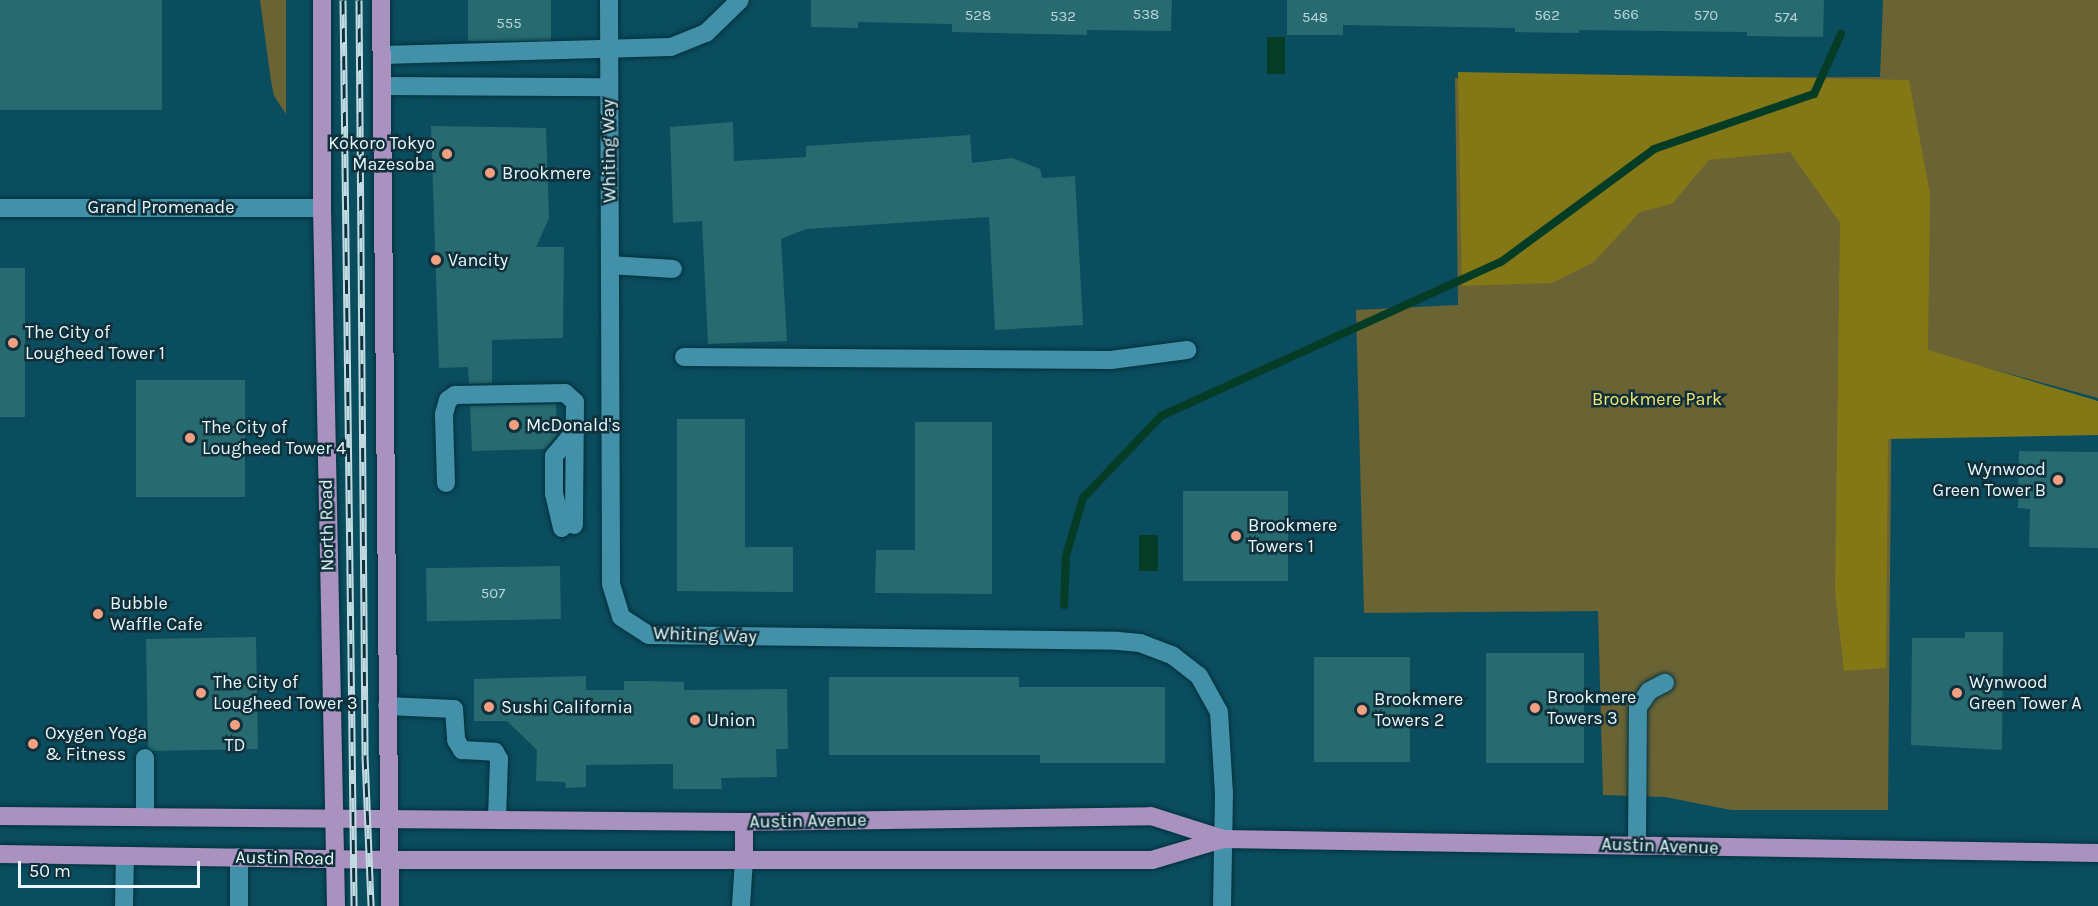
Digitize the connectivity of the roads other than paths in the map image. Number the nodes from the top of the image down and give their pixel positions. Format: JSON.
{"nodes":[{"id":1,"x":322,"y":0,"type":"edge"},
{"id":2,"x":381,"y":0,"type":"edge"},
{"id":3,"x":609,"y":0,"type":"edge"},
{"id":4,"x":740,"y":0,"type":"edge"},
{"id":5,"x":609,"y":51,"type":"junction"},
{"id":6,"x":382,"y":54,"type":"junction"},
{"id":7,"x":382,"y":86,"type":"junction"},
{"id":8,"x":608,"y":87,"type":"junction"},
{"id":9,"x":0,"y":208,"type":"edge"},
{"id":10,"x":322,"y":208,"type":"junction"},
{"id":11,"x":610,"y":265,"type":"junction"},
{"id":12,"x":673,"y":269,"type":"dead end"},
{"id":13,"x":1186,"y":350,"type":"dead end"},
{"id":14,"x":684,"y":357,"type":"dead end"},
{"id":15,"x":446,"y":483,"type":"dead end"},
{"id":16,"x":568,"y":526,"type":"dead end"},
{"id":17,"x":1665,"y":682,"type":"dead end"},
{"id":18,"x":387,"y":706,"type":"junction"},
{"id":19,"x":145,"y":758,"type":"dead end"},
{"id":20,"x":0,"y":816,"type":"edge"},
{"id":21,"x":144,"y":816,"type":"junction"},
{"id":22,"x":335,"y":817,"type":"junction"},
{"id":23,"x":389,"y":818,"type":"junction"},
{"id":24,"x":497,"y":820,"type":"junction"},
{"id":25,"x":744,"y":822,"type":"junction"},
{"id":26,"x":1223,"y":839,"type":"junction"},
{"id":27,"x":1637,"y":845,"type":"junction"},
{"id":28,"x":2098,"y":853,"type":"edge"},
{"id":29,"x":0,"y":854,"type":"edge"},
{"id":30,"x":125,"y":856,"type":"junction"},
{"id":31,"x":239,"y":857,"type":"junction"},
{"id":32,"x":334,"y":858,"type":"junction"},
{"id":33,"x":389,"y":860,"type":"junction"},
{"id":34,"x":744,"y":860,"type":"junction"},
{"id":35,"x":124,"y":906,"type":"edge"},
{"id":36,"x":239,"y":906,"type":"edge"},
{"id":37,"x":336,"y":906,"type":"edge"},
{"id":38,"x":390,"y":906,"type":"edge"},
{"id":39,"x":741,"y":906,"type":"edge"},
{"id":40,"x":1222,"y":906,"type":"edge"}],
"edges":[{"from":1,"to":10,"type":"main road","name":"North Road"},
{"from":2,"to":6,"type":"main road"},
{"from":3,"to":5,"type":"street","name":"Whiting Way"},
{"from":4,"to":5,"type":"street"},
{"from":5,"to":6,"type":"street"},
{"from":5,"to":8,"type":"street","name":"Whiting Way"},
{"from":6,"to":7,"type":"main road"},
{"from":7,"to":8,"type":"street"},
{"from":7,"to":18,"type":"main road"},
{"from":8,"to":11,"type":"street","name":"Whiting Way"},
{"from":9,"to":10,"type":"street","name":"Grand Promenade"},
{"from":10,"to":22,"type":"main road","name":"North Road"},
{"from":11,"to":12,"type":"street"},
{"from":11,"to":26,"type":"street","name":"Whiting Way"},
{"from":13,"to":14,"type":"street"},
{"from":15,"to":16,"type":"street"},
{"from":17,"to":27,"type":"street"},
{"from":18,"to":23,"type":"main road"},
{"from":18,"to":24,"type":"street"},
{"from":19,"to":21,"type":"street"},
{"from":20,"to":21,"type":"main road"},
{"from":21,"to":22,"type":"main road"},
{"from":22,"to":23,"type":"main road"},
{"from":22,"to":32,"type":"main road","name":"North Road"},
{"from":23,"to":24,"type":"main road","name":"Austin Avenue"},
{"from":23,"to":33,"type":"main road"},
{"from":24,"to":25,"type":"main road","name":"Austin Avenue"},
{"from":25,"to":26,"type":"main road","name":"Austin Avenue"},
{"from":25,"to":34,"type":"main road"},
{"from":26,"to":27,"type":"main road","name":"Austin Avenue"},
{"from":26,"to":34,"type":"main road","name":"Austin Avenue"},
{"from":26,"to":40,"type":"street"},
{"from":27,"to":28,"type":"main road","name":"Austin Avenue"},
{"from":29,"to":30,"type":"main road","name":"Austin Road"},
{"from":30,"to":31,"type":"main road","name":"Austin Road"},
{"from":30,"to":35,"type":"street"},
{"from":31,"to":32,"type":"main road","name":"Austin Road"},
{"from":31,"to":36,"type":"street"},
{"from":32,"to":33,"type":"main road","name":"Austin Road"},
{"from":32,"to":37,"type":"main road","name":"North Road"},
{"from":33,"to":34,"type":"main road","name":"Austin Avenue"},
{"from":33,"to":38,"type":"main road"},
{"from":34,"to":39,"type":"street"}]}
